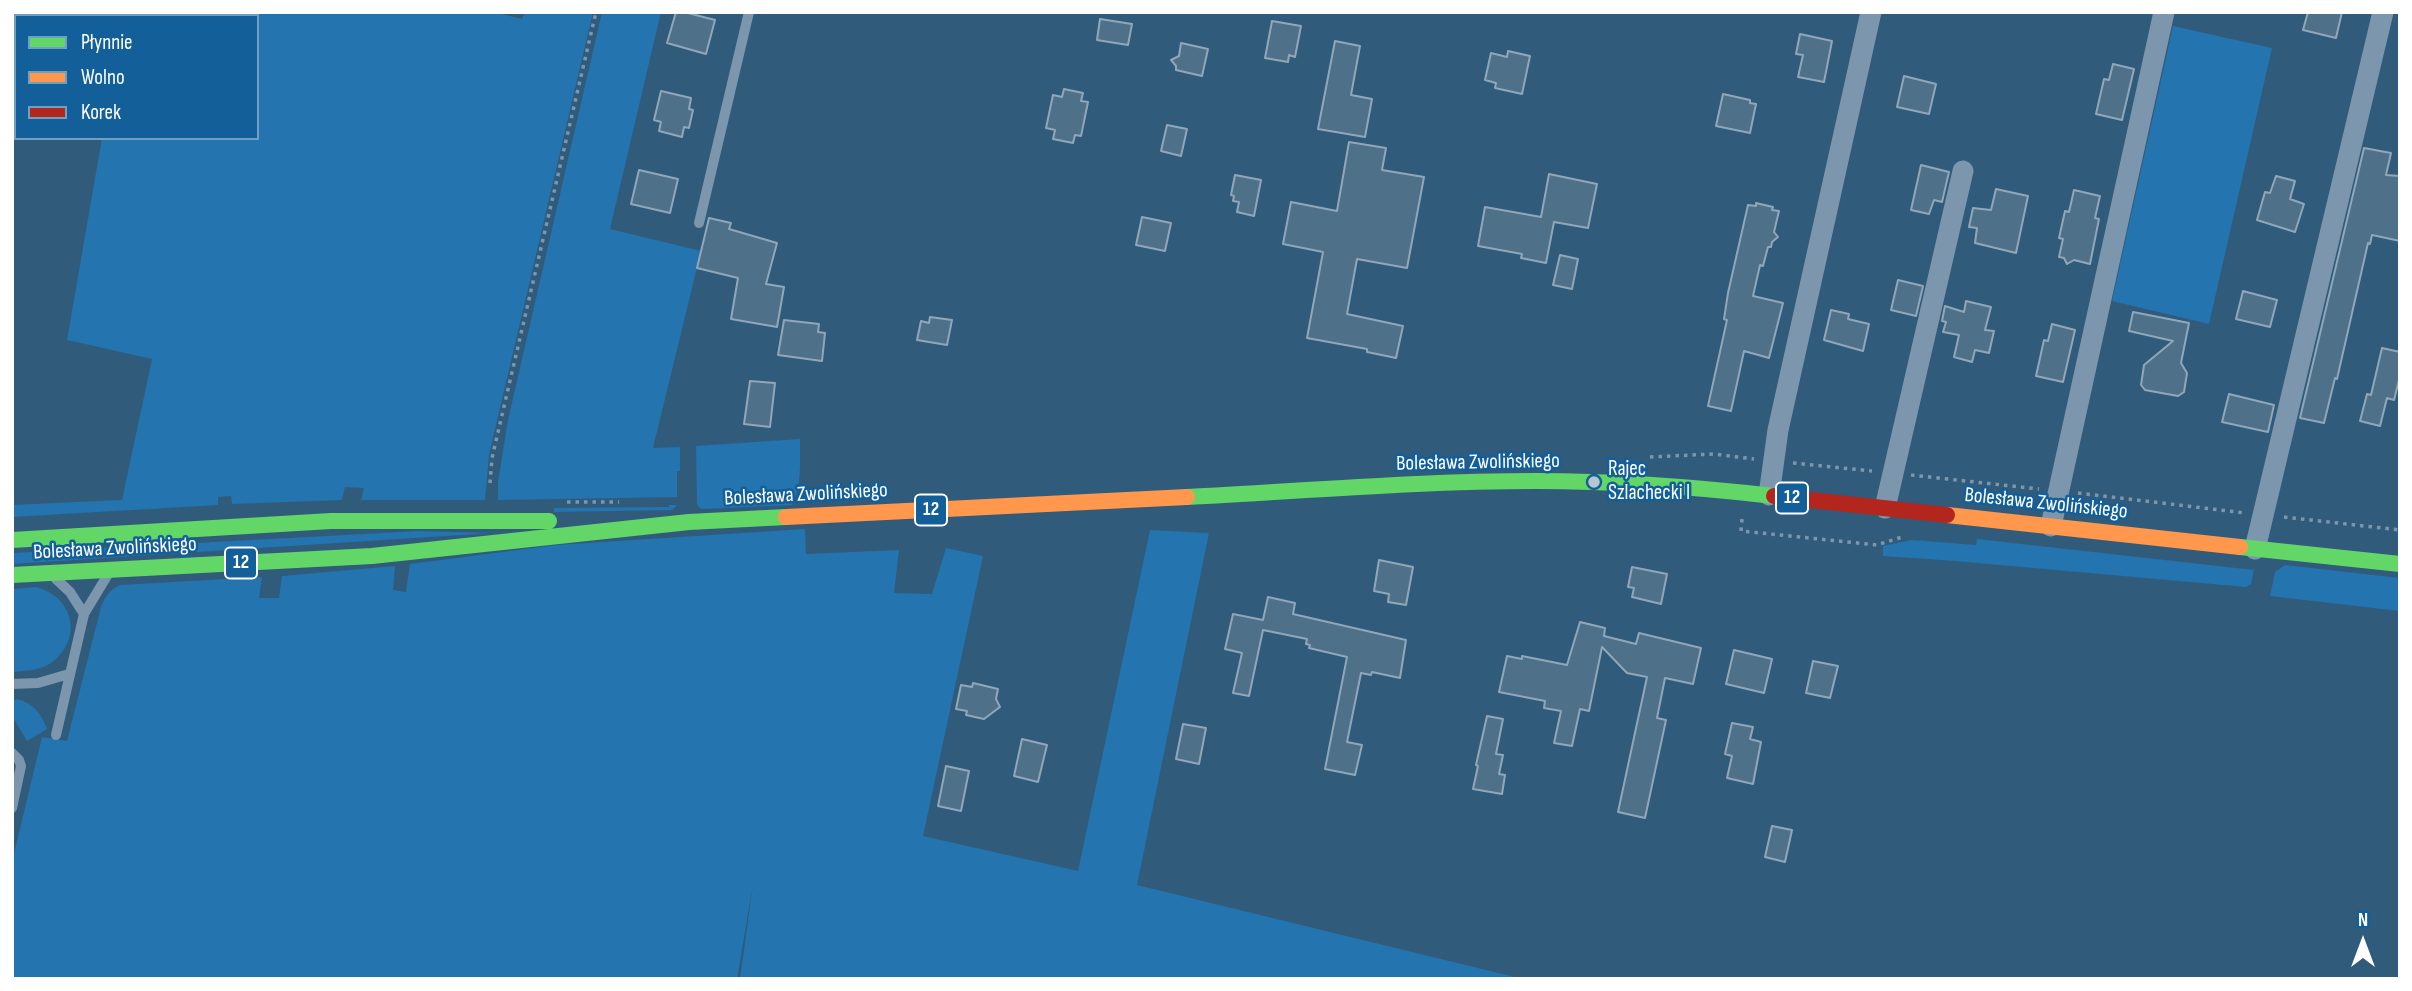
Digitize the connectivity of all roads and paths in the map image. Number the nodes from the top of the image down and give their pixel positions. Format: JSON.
{"nodes":[{"id":1,"x":596,"y":12,"type":"edge"},
{"id":2,"x":749,"y":12,"type":"edge"},
{"id":3,"x":1871,"y":12,"type":"edge"},
{"id":4,"x":2164,"y":12,"type":"edge"},
{"id":5,"x":2383,"y":12,"type":"edge"},
{"id":6,"x":1963,"y":171,"type":"dead end"},
{"id":7,"x":699,"y":223,"type":"dead end"},
{"id":8,"x":1650,"y":457,"type":"dead end"},
{"id":9,"x":1773,"y":461,"type":"junction"},
{"id":10,"x":1893,"y":473,"type":"junction"},
{"id":11,"x":490,"y":483,"type":"dead end"},
{"id":12,"x":2059,"y":491,"type":"junction"},
{"id":13,"x":1769,"y":495,"type":"junction"},
{"id":14,"x":1885,"y":508,"type":"junction"},
{"id":15,"x":2263,"y":515,"type":"junction"},
{"id":16,"x":680,"y":523,"type":"junction"},
{"id":17,"x":2051,"y":526,"type":"junction"},
{"id":18,"x":2400,"y":530,"type":"edge"},
{"id":19,"x":12,"y":540,"type":"edge"},
{"id":20,"x":2255,"y":549,"type":"junction"},
{"id":21,"x":2400,"y":565,"type":"edge"},
{"id":22,"x":110,"y":570,"type":"junction"},
{"id":23,"x":50,"y":573,"type":"junction"},
{"id":24,"x":12,"y":575,"type":"edge"},
{"id":25,"x":84,"y":614,"type":"junction"},
{"id":26,"x":69,"y":674,"type":"junction"},
{"id":27,"x":12,"y":684,"type":"edge"},
{"id":28,"x":56,"y":735,"type":"dead end"},
{"id":29,"x":12,"y":753,"type":"edge"},
{"id":30,"x":12,"y":808,"type":"edge"}],
"edges":[{"from":1,"to":11,"type":"path"},
{"from":2,"to":7,"type":"lane"},
{"from":3,"to":9,"type":"street"},
{"from":4,"to":12,"type":"street"},
{"from":5,"to":15,"type":"street"},
{"from":6,"to":10,"type":"street"},
{"from":8,"to":9,"type":"path"},
{"from":9,"to":10,"type":"path"},
{"from":9,"to":13,"type":"street"},
{"from":10,"to":12,"type":"path"},
{"from":10,"to":14,"type":"street"},
{"from":12,"to":15,"type":"path"},
{"from":12,"to":17,"type":"street"},
{"from":13,"to":14,"type":"main road","name":"Bolesława Zwolińskiego","number":"12"},
{"from":13,"to":16,"type":"main road","name":"Bolesława Zwolińskiego","number":"12"},
{"from":14,"to":17,"type":"main road","name":"Bolesława Zwolińskiego","number":"12"},
{"from":15,"to":18,"type":"path"},
{"from":15,"to":20,"type":"street"},
{"from":16,"to":19,"type":"main road","name":"Bolesława Zwolińskiego","number":"12"},
{"from":16,"to":22,"type":"main road","name":"Bolesława Zwolińskiego","number":"12"},
{"from":17,"to":20,"type":"main road","name":"Bolesława Zwolińskiego","number":"12"},
{"from":20,"to":21,"type":"main road","name":"Bolesława Zwolińskiego","number":"12"},
{"from":22,"to":23,"type":"main road","name":"Bolesława Zwolińskiego","number":"12"},
{"from":22,"to":25,"type":"lane"},
{"from":23,"to":24,"type":"main road","name":"Bolesława Zwolińskiego","number":"12"},
{"from":23,"to":25,"type":"lane"},
{"from":25,"to":26,"type":"lane"},
{"from":26,"to":27,"type":"lane"},
{"from":26,"to":28,"type":"lane"},
{"from":29,"to":30,"type":"lane"}]}
